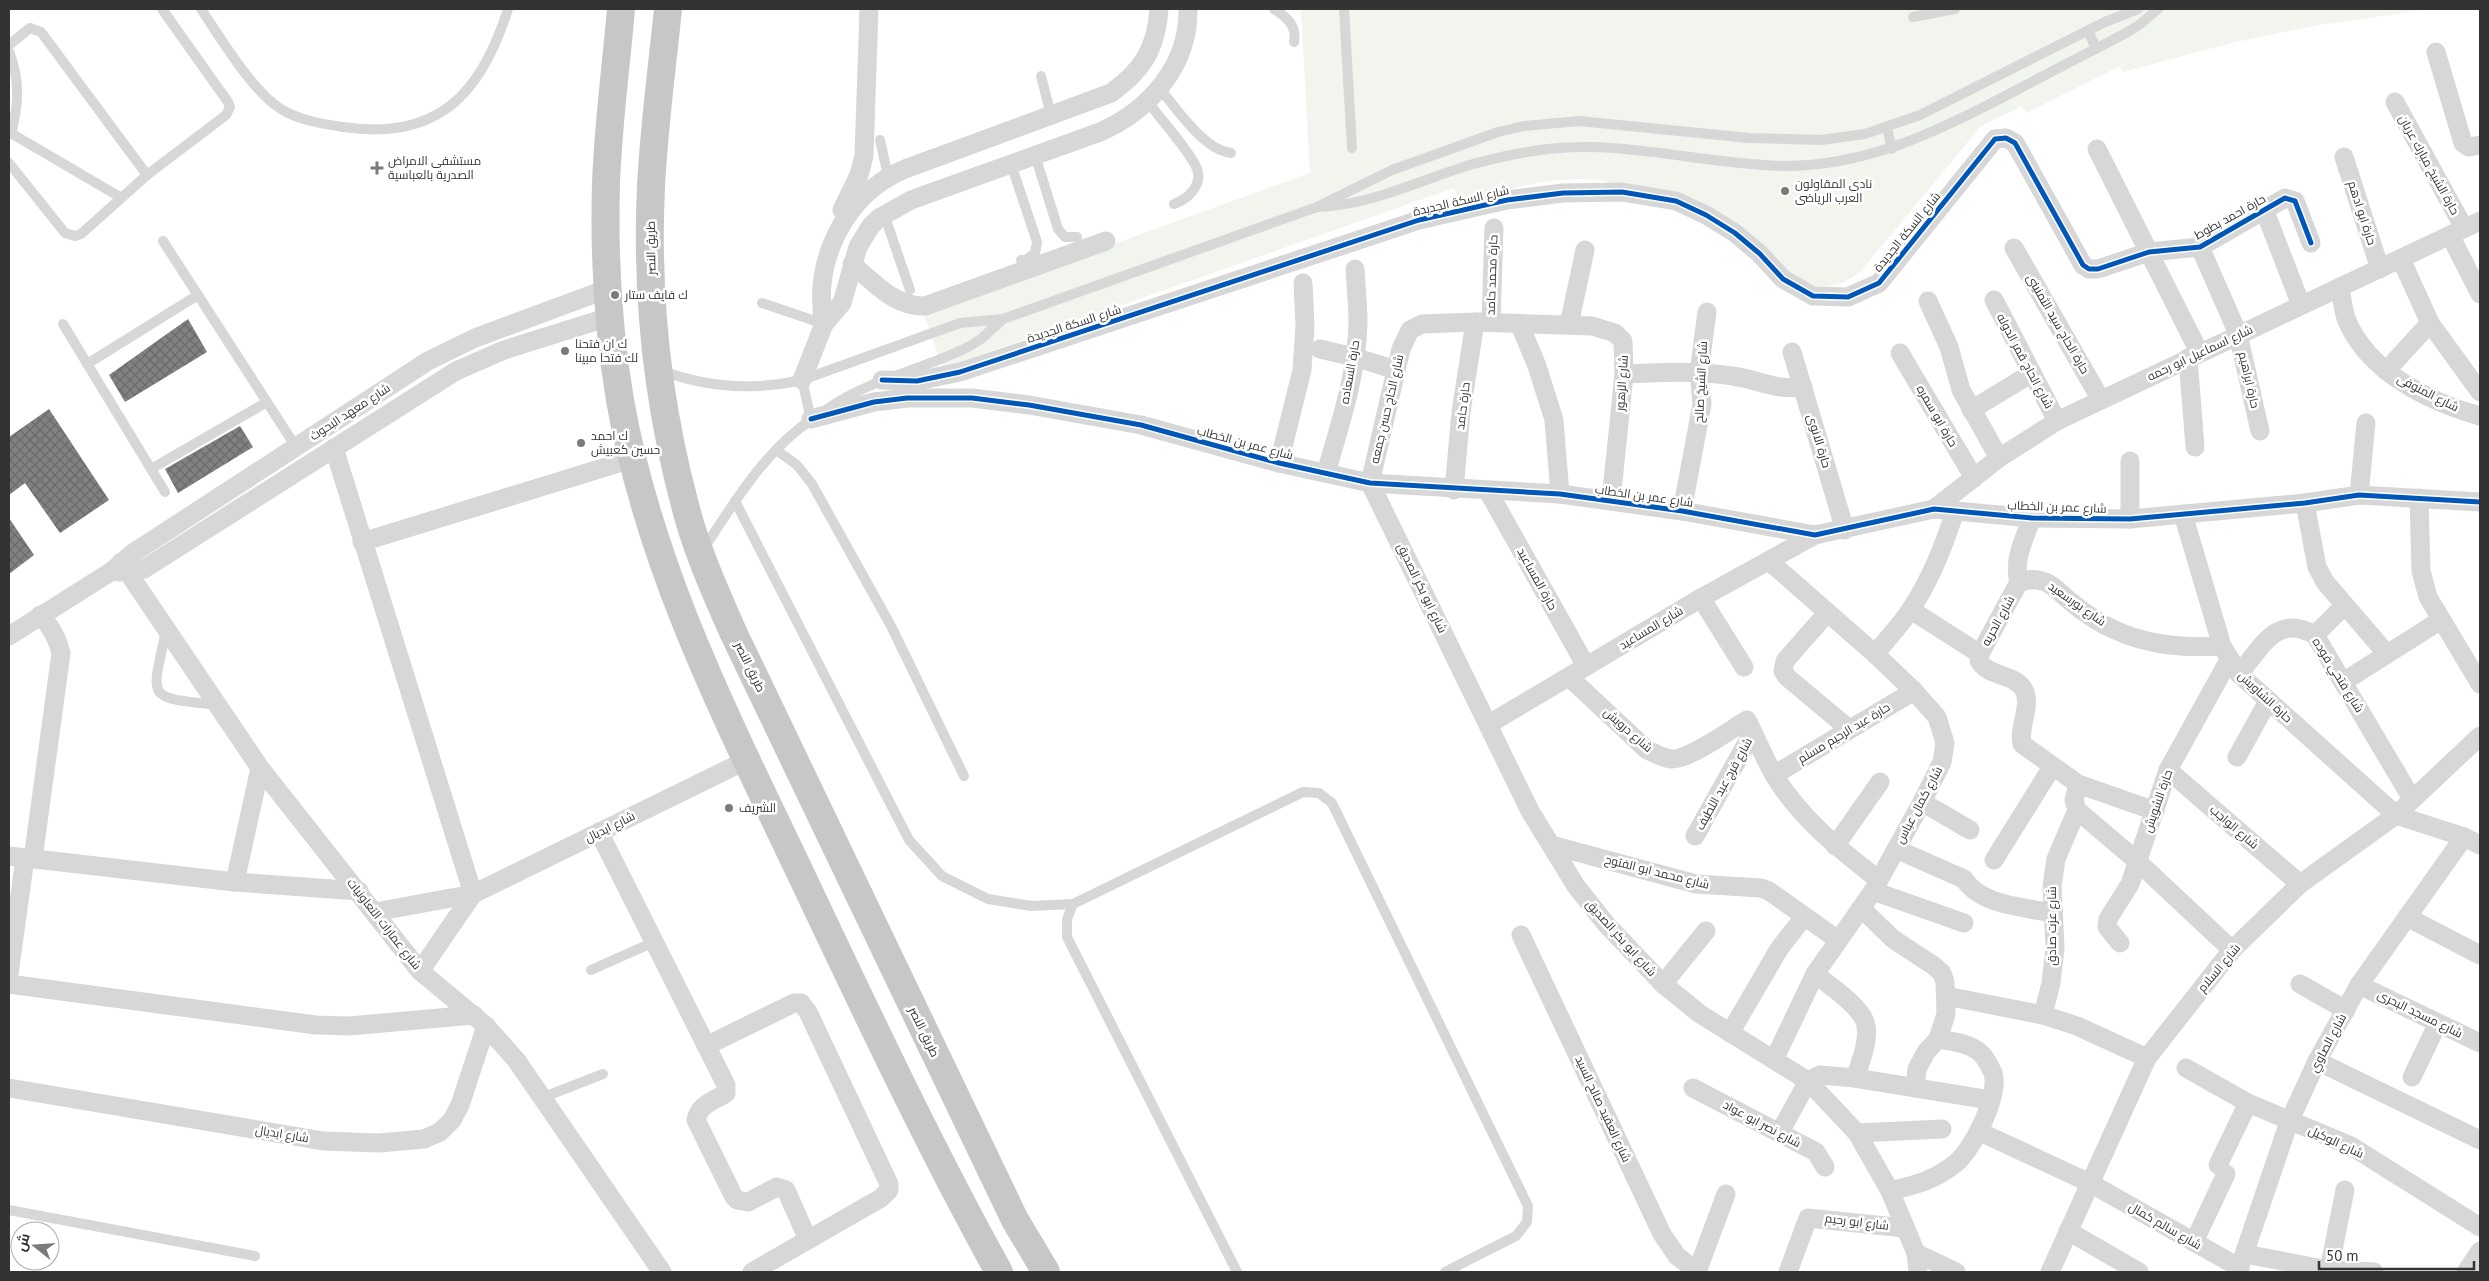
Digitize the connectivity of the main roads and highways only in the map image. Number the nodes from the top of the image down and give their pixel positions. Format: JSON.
{"nodes":[{"id":1,"x":621,"y":9,"type":"edge"},
{"id":2,"x":668,"y":9,"type":"edge"},
{"id":3,"x":999,"y":1272,"type":"edge"},
{"id":4,"x":1046,"y":1272,"type":"edge"}],
"edges":[{"from":1,"to":3,"type":"highway"},
{"from":2,"to":4,"type":"highway","name":"طريق النصر"}]}
